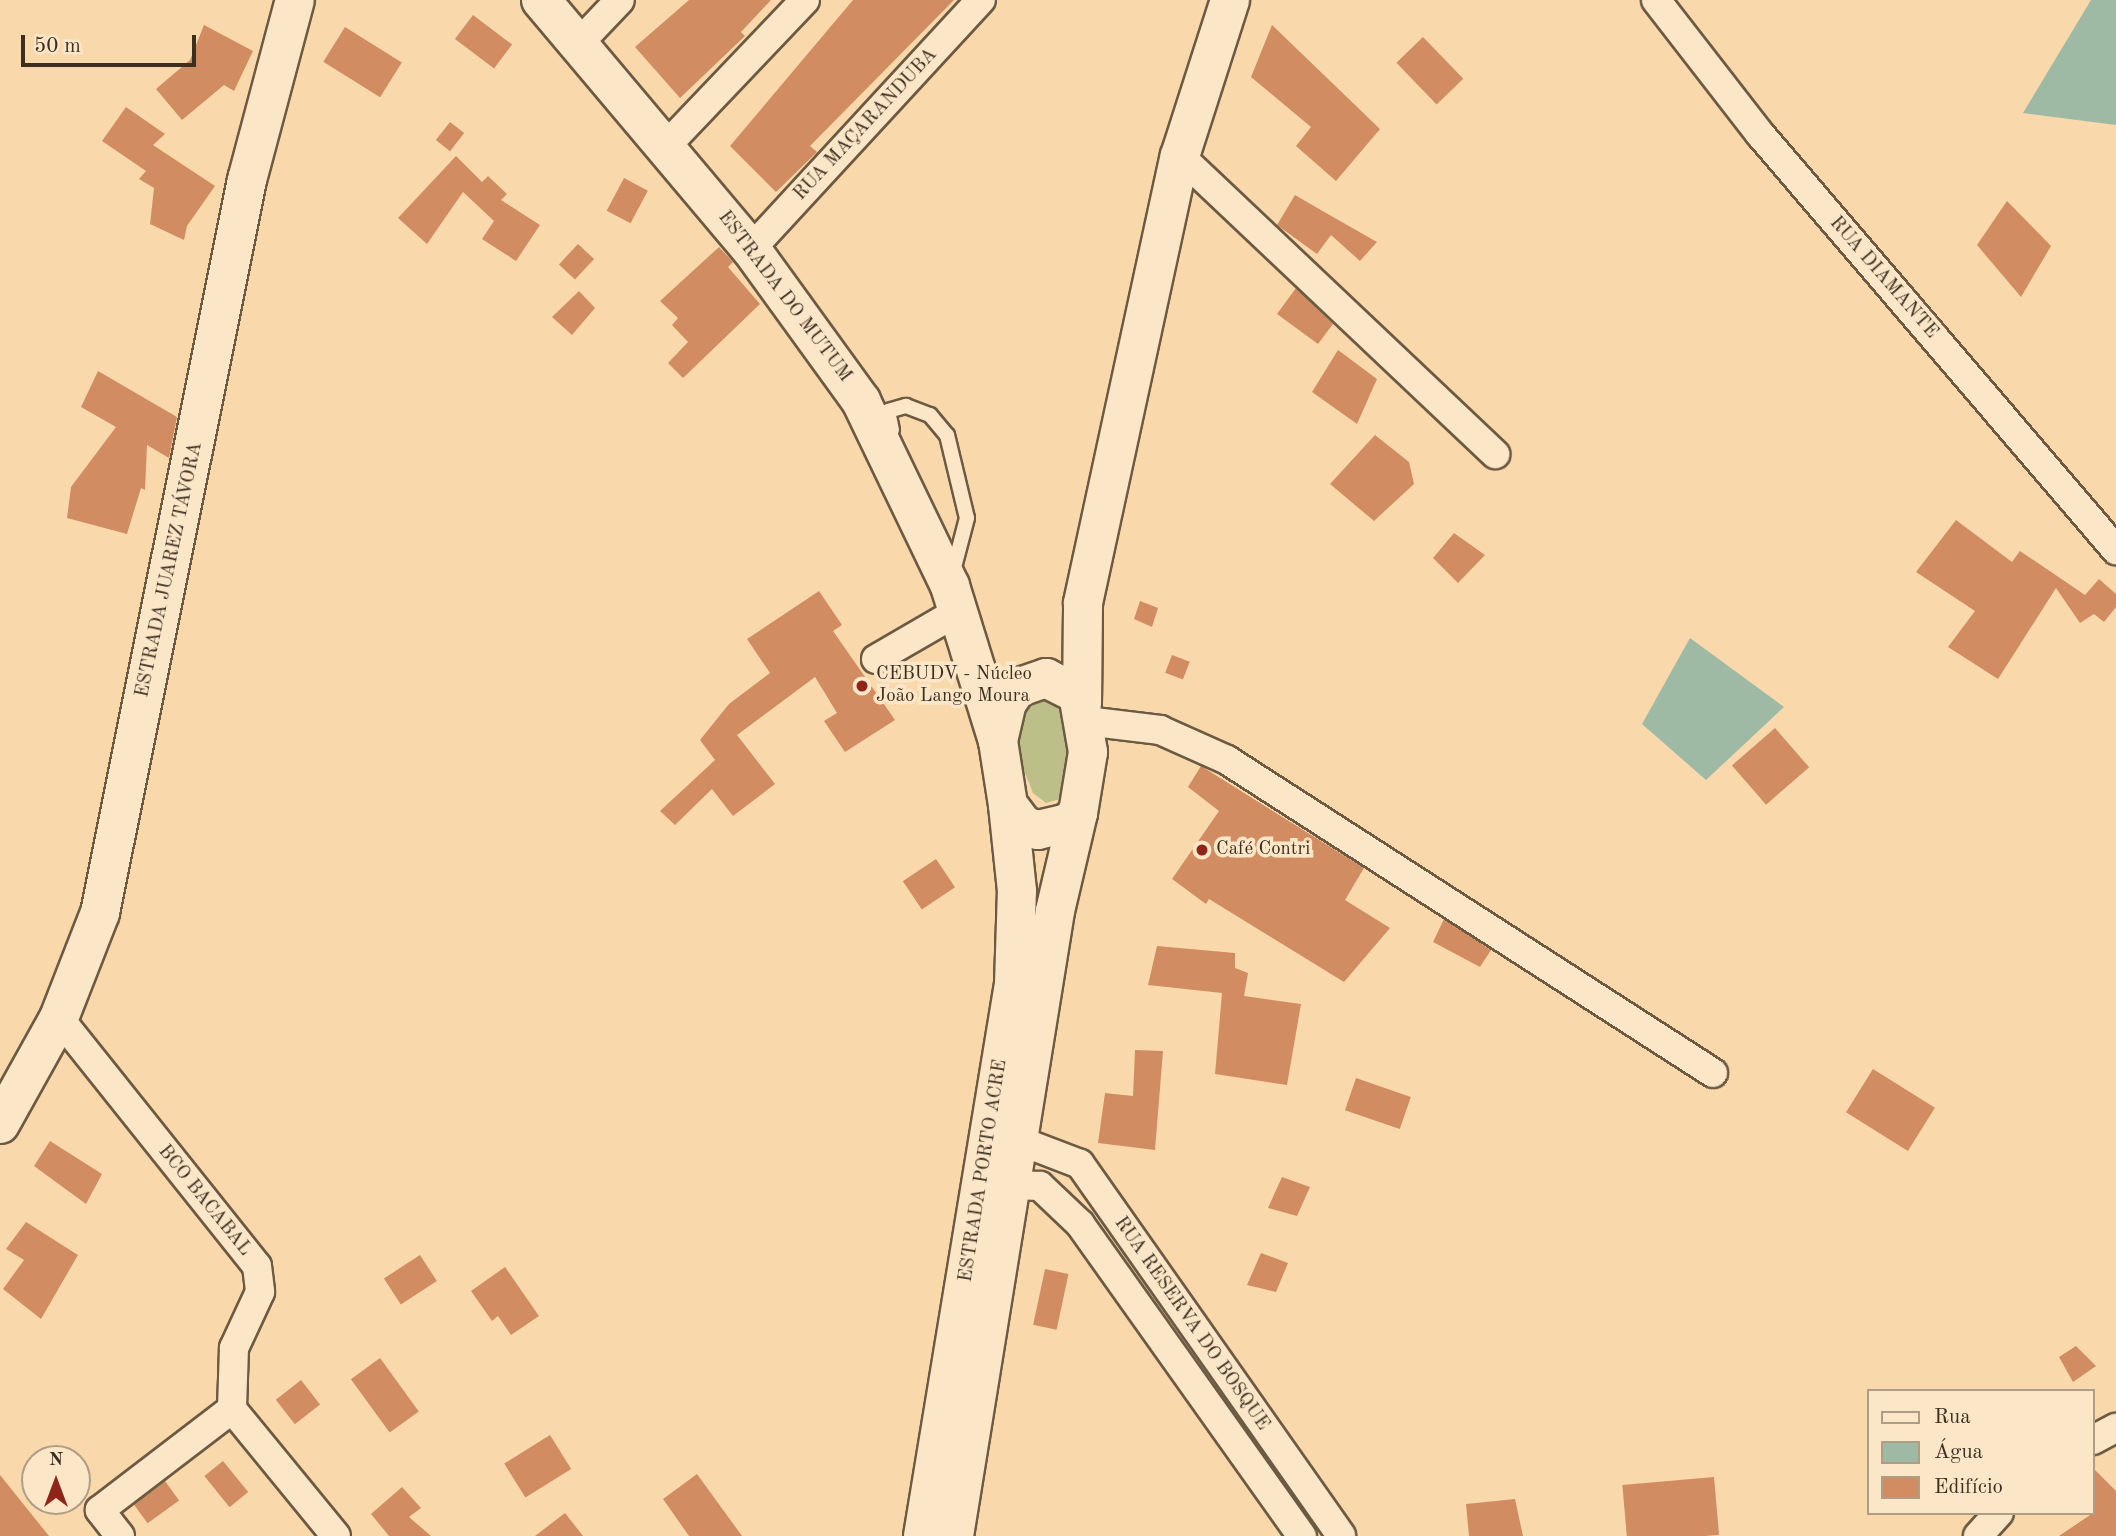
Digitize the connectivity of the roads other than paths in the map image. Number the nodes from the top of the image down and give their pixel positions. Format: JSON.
{"nodes":[{"id":1,"x":295,"y":0,"type":"edge"},
{"id":2,"x":541,"y":0,"type":"edge"},
{"id":3,"x":620,"y":0,"type":"edge"},
{"id":4,"x":805,"y":0,"type":"edge"},
{"id":5,"x":981,"y":0,"type":"edge"},
{"id":6,"x":1230,"y":0,"type":"edge"},
{"id":7,"x":1656,"y":0,"type":"edge"},
{"id":8,"x":579,"y":43,"type":"junction"},
{"id":9,"x":667,"y":145,"type":"junction"},
{"id":10,"x":1180,"y":156,"type":"junction"},
{"id":11,"x":751,"y":249,"type":"junction"},
{"id":12,"x":1494,"y":454,"type":"dead end"},
{"id":13,"x":2116,"y":550,"type":"edge"},
{"id":14,"x":958,"y":597,"type":"junction"},
{"id":15,"x":1083,"y":603,"type":"junction"},
{"id":16,"x":876,"y":659,"type":"dead end"},
{"id":17,"x":1031,"y":680,"type":"junction"},
{"id":18,"x":1084,"y":713,"type":"junction"},
{"id":19,"x":999,"y":741,"type":"junction"},
{"id":20,"x":1008,"y":805,"type":"junction"},
{"id":21,"x":1078,"y":813,"type":"junction"},
{"id":22,"x":59,"y":1018,"type":"junction"},
{"id":23,"x":1713,"y":1073,"type":"dead end"},
{"id":24,"x":0,"y":1124,"type":"edge"},
{"id":25,"x":1020,"y":1141,"type":"junction"},
{"id":26,"x":1012,"y":1185,"type":"junction"},
{"id":27,"x":232,"y":1409,"type":"junction"},
{"id":28,"x":2116,"y":1428,"type":"edge"},
{"id":29,"x":2095,"y":1439,"type":"edge"},
{"id":30,"x":1998,"y":1515,"type":"edge"},
{"id":31,"x":120,"y":1536,"type":"edge"},
{"id":32,"x":336,"y":1536,"type":"edge"},
{"id":33,"x":923,"y":1536,"type":"edge"},
{"id":34,"x":954,"y":1536,"type":"edge"},
{"id":35,"x":1302,"y":1536,"type":"edge"},
{"id":36,"x":1341,"y":1536,"type":"edge"},
{"id":37,"x":1979,"y":1536,"type":"edge"}],
"edges":[{"from":1,"to":22,"type":"main road","name":"ESTRADA JUAREZ TÁVORA"},
{"from":2,"to":8,"type":"main road","name":"ESTRADA DO MUTUM"},
{"from":3,"to":8,"type":"street"},
{"from":4,"to":9,"type":"street"},
{"from":5,"to":11,"type":"street","name":"RUA MAÇARANDUBA"},
{"from":6,"to":10,"type":"main road"},
{"from":7,"to":13,"type":"street","name":"RUA DIAMANTE"},
{"from":8,"to":9,"type":"main road","name":"ESTRADA DO MUTUM"},
{"from":9,"to":11,"type":"main road","name":"ESTRADA DO MUTUM"},
{"from":10,"to":12,"type":"street"},
{"from":10,"to":15,"type":"main road"},
{"from":11,"to":14,"type":"main road","name":"ESTRADA DO MUTUM"},
{"from":14,"to":14,"type":"lane"},
{"from":14,"to":16,"type":"street"},
{"from":14,"to":17,"type":"main road","name":"ESTRADA DO MUTUM"},
{"from":14,"to":19,"type":"main road","name":"ESTRADA DO MUTUM"},
{"from":15,"to":17,"type":"main road"},
{"from":15,"to":18,"type":"main road"},
{"from":17,"to":18,"type":"main road"},
{"from":17,"to":19,"type":"main road"},
{"from":18,"to":21,"type":"main road"},
{"from":18,"to":23,"type":"street"},
{"from":19,"to":20,"type":"main road"},
{"from":20,"to":21,"type":"main road"},
{"from":20,"to":33,"type":"main road","name":"ESTRADA PORTO ACRE"},
{"from":21,"to":25,"type":"main road","name":"ESTRADA PORTO ACRE"},
{"from":22,"to":24,"type":"main road","name":"ESTRADA JUAREZ TÁVORA"},
{"from":22,"to":27,"type":"street","name":"BCO BACABAL"},
{"from":25,"to":26,"type":"main road","name":"ESTRADA PORTO ACRE"},
{"from":25,"to":36,"type":"street","name":"RUA RESERVA DO BOSQUE"},
{"from":26,"to":34,"type":"main road","name":"ESTRADA PORTO ACRE"},
{"from":26,"to":35,"type":"street","name":"RUA RESERVA DO BOSQUE"},
{"from":27,"to":31,"type":"street"},
{"from":27,"to":32,"type":"street"},
{"from":28,"to":29,"type":"street"},
{"from":30,"to":37,"type":"street"}]}
